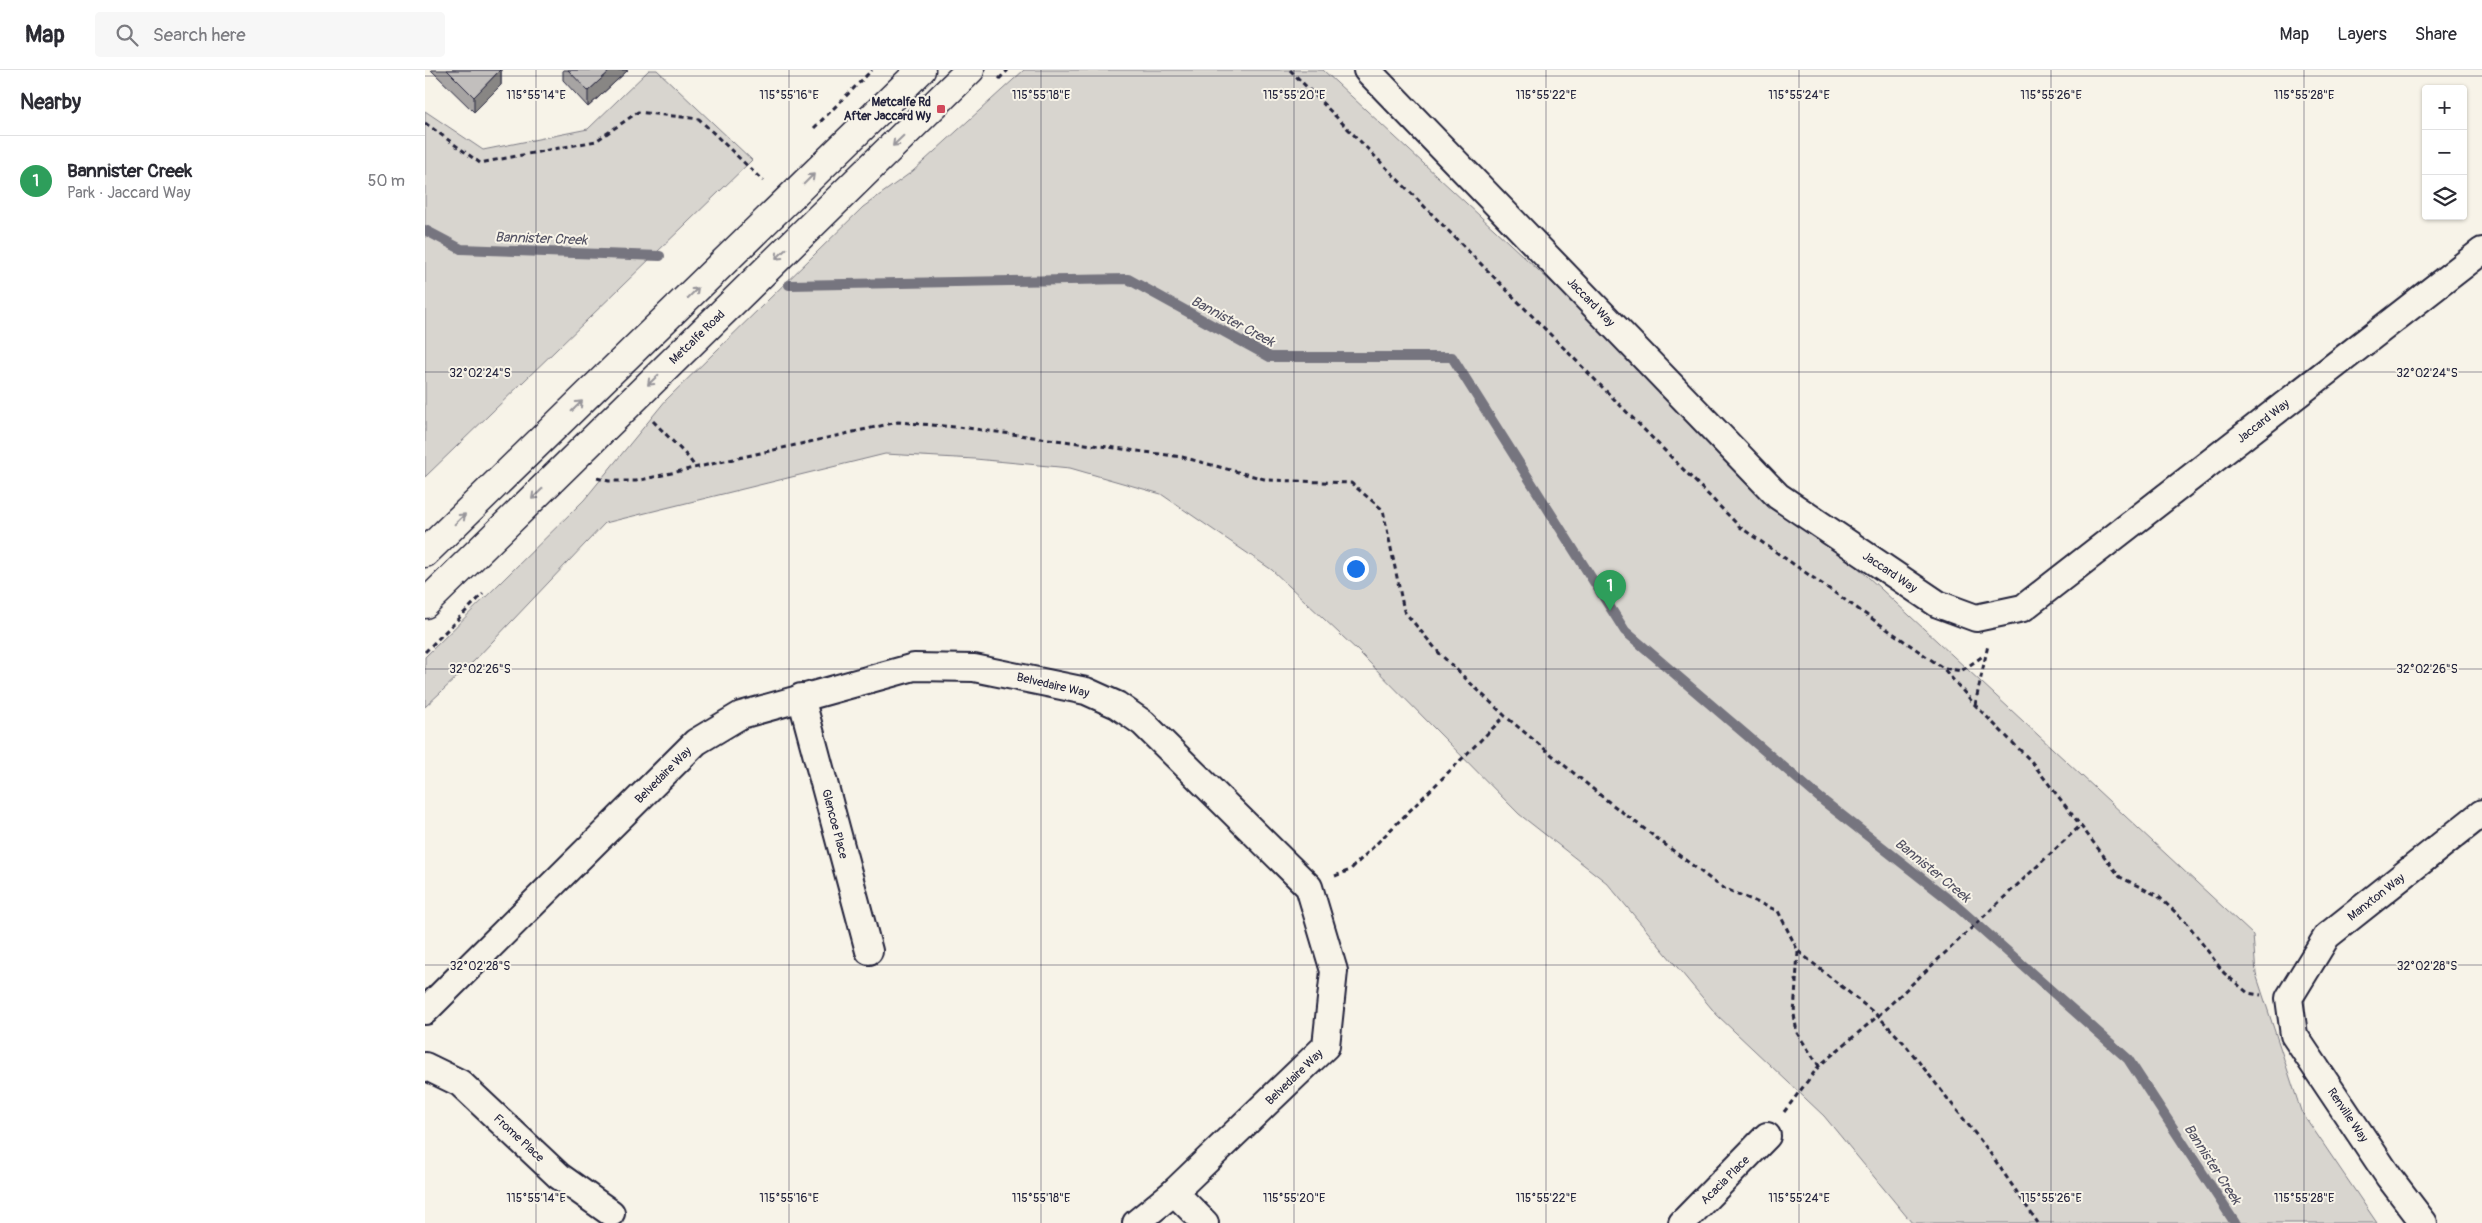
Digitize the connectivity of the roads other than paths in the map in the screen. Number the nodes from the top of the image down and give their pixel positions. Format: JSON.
{"nodes":[{"id":1,"x":921,"y":70,"type":"edge"},
{"id":2,"x":970,"y":70,"type":"edge"},
{"id":3,"x":1367,"y":70,"type":"edge"},
{"id":4,"x":2482,"y":251,"type":"edge"},
{"id":5,"x":425,"y":553,"type":"edge"},
{"id":6,"x":425,"y":604,"type":"edge"},
{"id":7,"x":801,"y":697,"type":"junction"},
{"id":8,"x":2482,"y":813,"type":"edge"},
{"id":9,"x":869,"y":951,"type":"dead end"},
{"id":10,"x":2289,"y":998,"type":"joint"},
{"id":11,"x":425,"y":1011,"type":"edge"},
{"id":12,"x":425,"y":1066,"type":"edge"},
{"id":13,"x":1767,"y":1136,"type":"road end"},
{"id":14,"x":1174,"y":1192,"type":"junction"},
{"id":15,"x":611,"y":1213,"type":"dead end"},
{"id":16,"x":1136,"y":1223,"type":"edge"},
{"id":17,"x":1205,"y":1223,"type":"edge"},
{"id":18,"x":1682,"y":1223,"type":"edge"},
{"id":19,"x":2424,"y":1223,"type":"edge"}],
"edges":[{"from":5,"to":1,"type":"main road","one_way":true},
{"from":2,"to":6,"type":"main road","name":"Metcalfe Road","one_way":true},
{"from":3,"to":4,"type":"street","name":"Jaccard Way"},
{"from":7,"to":9,"type":"street","name":"Glencoe Place"},
{"from":7,"to":11,"type":"street","name":"Belvedaire Way"},
{"from":7,"to":14,"type":"street","name":"Belvedaire Way"},
{"from":8,"to":10,"type":"street","name":"Manxton Way"},
{"from":10,"to":19,"type":"street","name":"Renville Way"},
{"from":12,"to":15,"type":"street","name":"Frome Place"},
{"from":13,"to":18,"type":"street","name":"Acacia Place"},
{"from":14,"to":16,"type":"street","name":"Belvedaire Way"},
{"from":14,"to":17,"type":"street"}]}
